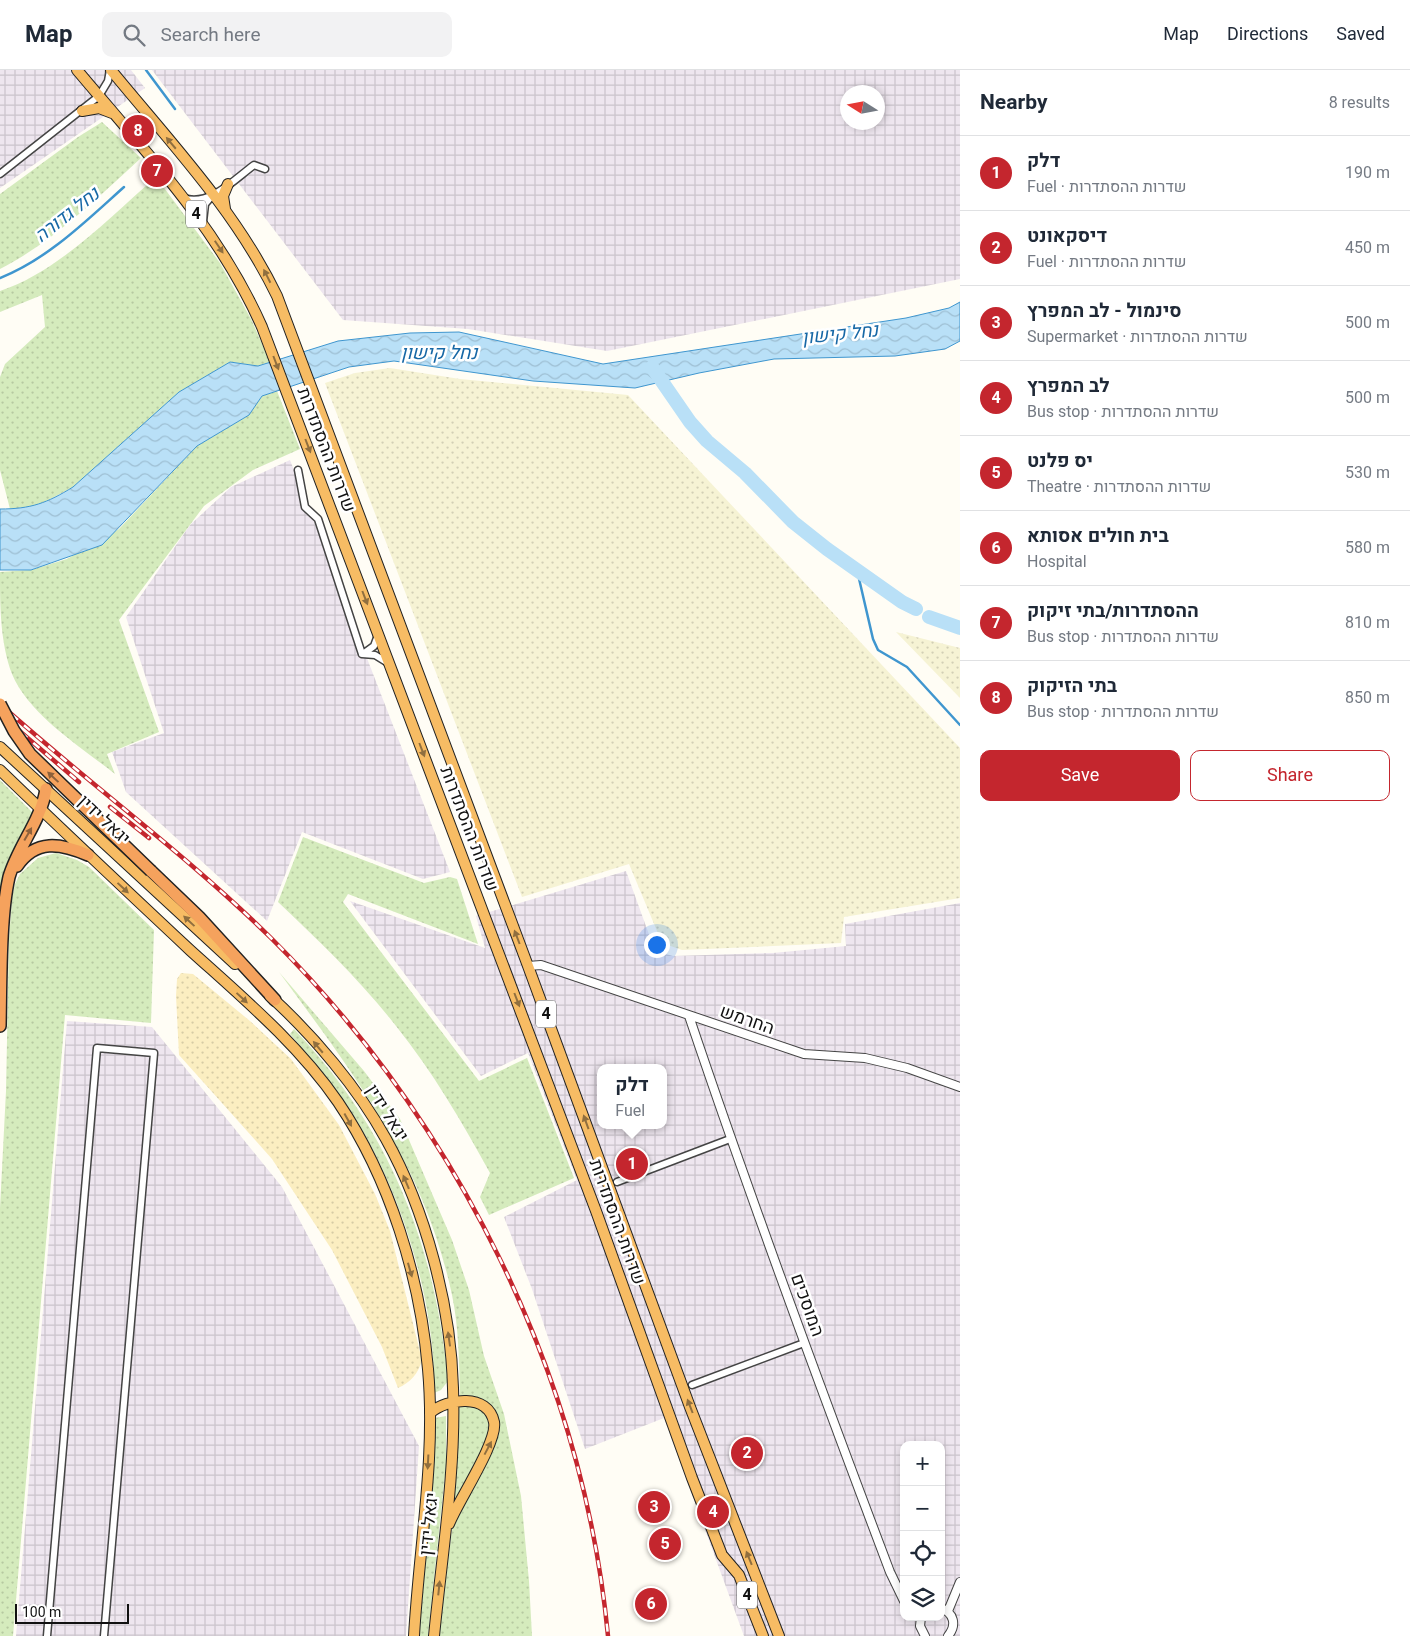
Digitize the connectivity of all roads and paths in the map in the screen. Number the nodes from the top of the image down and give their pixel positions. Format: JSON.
{"nodes":[{"id":1,"x":78,"y":70,"type":"edge"},
{"id":2,"x":110,"y":70,"type":"edge"},
{"id":3,"x":90,"y":86,"type":"junction"},
{"id":4,"x":99,"y":96,"type":"junction"},
{"id":5,"x":82,"y":111,"type":"junction"},
{"id":6,"x":113,"y":113,"type":"junction"},
{"id":7,"x":265,"y":169,"type":"dead end"},
{"id":8,"x":0,"y":174,"type":"edge"},
{"id":9,"x":228,"y":184,"type":"junction"},
{"id":10,"x":213,"y":194,"type":"junction"},
{"id":11,"x":182,"y":197,"type":"junction"},
{"id":12,"x":225,"y":210,"type":"junction"},
{"id":13,"x":203,"y":223,"type":"junction"},
{"id":14,"x":298,"y":470,"type":"dead end"},
{"id":15,"x":378,"y":633,"type":"junction"},
{"id":16,"x":362,"y":654,"type":"junction"},
{"id":17,"x":390,"y":665,"type":"junction"},
{"id":18,"x":0,"y":704,"type":"edge"},
{"id":19,"x":0,"y":747,"type":"edge"},
{"id":20,"x":0,"y":770,"type":"edge"},
{"id":21,"x":46,"y":789,"type":"junction"},
{"id":22,"x":42,"y":810,"type":"junction"},
{"id":23,"x":88,"y":855,"type":"junction"},
{"id":24,"x":9,"y":878,"type":"junction"},
{"id":25,"x":528,"y":966,"type":"junction"},
{"id":26,"x":275,"y":1000,"type":"junction"},
{"id":27,"x":689,"y":1016,"type":"junction"},
{"id":28,"x":0,"y":1026,"type":"edge"},
{"id":29,"x":960,"y":1087,"type":"edge"},
{"id":30,"x":730,"y":1139,"type":"junction"},
{"id":31,"x":616,"y":1182,"type":"dead end"},
{"id":32,"x":804,"y":1343,"type":"junction"},
{"id":33,"x":692,"y":1384,"type":"dead end"},
{"id":34,"x":454,"y":1402,"type":"junction"},
{"id":35,"x":430,"y":1413,"type":"junction"},
{"id":36,"x":444,"y":1539,"type":"junction"},
{"id":37,"x":960,"y":1582,"type":"edge"},
{"id":38,"x":900,"y":1593,"type":"edge"},
{"id":39,"x":945,"y":1607,"type":"edge"},
{"id":40,"x":945,"y":1610,"type":"edge"},
{"id":41,"x":921,"y":1621,"type":"edge"},
{"id":42,"x":957,"y":1629,"type":"edge"},
{"id":43,"x":48,"y":1636,"type":"edge"},
{"id":44,"x":104,"y":1636,"type":"edge"},
{"id":45,"x":414,"y":1636,"type":"edge"},
{"id":46,"x":434,"y":1636,"type":"edge"},
{"id":47,"x":763,"y":1636,"type":"edge"},
{"id":48,"x":779,"y":1636,"type":"edge"},
{"id":49,"x":925,"y":1636,"type":"edge"},
{"id":50,"x":948,"y":1636,"type":"edge"}],
"edges":[{"from":1,"to":3,"type":"highway","name":"שדרות ההסתדרות","number":"4"},
{"from":2,"to":4,"type":"street"},
{"from":10,"to":2,"type":"highway","name":"שדרות ההסתדרות","number":"4","one_way":true},
{"from":3,"to":4,"type":"highway","name":"שדרות ההסתדרות","number":"4"},
{"from":3,"to":5,"type":"street"},
{"from":4,"to":5,"type":"street"},
{"from":4,"to":6,"type":"highway","name":"שדרות ההסתדרות","number":"4"},
{"from":5,"to":6,"type":"highway"},
{"from":5,"to":8,"type":"street"},
{"from":6,"to":11,"type":"highway","name":"שדרות ההסתדרות","number":"4"},
{"from":7,"to":9,"type":"street"},
{"from":9,"to":10,"type":"street"},
{"from":9,"to":12,"type":"highway"},
{"from":10,"to":11,"type":"street"},
{"from":10,"to":12,"type":"highway","name":"שדרות ההסתדרות","number":"4"},
{"from":10,"to":13,"type":"street"},
{"from":11,"to":13,"type":"highway","name":"שדרות ההסתדרות","number":"4"},
{"from":25,"to":12,"type":"highway","name":"שדרות ההסתדרות","number":"4","one_way":true},
{"from":13,"to":15,"type":"highway","name":"שדרות ההסתדרות","number":"4","one_way":true},
{"from":14,"to":16,"type":"street"},
{"from":15,"to":16,"type":"street"},
{"from":15,"to":17,"type":"highway","name":"שדרות ההסתדרות","number":"4"},
{"from":16,"to":17,"type":"street"},
{"from":17,"to":47,"type":"highway","name":"שדרות ההסתדרות","number":"4","one_way":true},
{"from":26,"to":18,"type":"highway","one_way":true,"bridge":true},
{"from":19,"to":21,"type":"highway","name":"יגאל ידין"},
{"from":20,"to":22,"type":"highway","name":"יגאל ידין"},
{"from":21,"to":22,"type":"highway"},
{"from":26,"to":21,"type":"highway","name":"יגאל ידין","one_way":true},
{"from":22,"to":23,"type":"highway","name":"יגאל ידין"},
{"from":24,"to":22,"type":"highway","one_way":true},
{"from":23,"to":24,"type":"highway"},
{"from":23,"to":35,"type":"highway","name":"יגאל ידין","one_way":true},
{"from":24,"to":28,"type":"highway"},
{"from":25,"to":27,"type":"street","name":"החרמש"},
{"from":48,"to":25,"type":"highway","name":"שדרות ההסתדרות","number":"4","one_way":true},
{"from":34,"to":26,"type":"highway","name":"יגאל ידין","one_way":true},
{"from":27,"to":29,"type":"street","name":"החרמש"},
{"from":27,"to":30,"type":"street","name":"המוסכים"},
{"from":30,"to":31,"type":"street"},
{"from":30,"to":32,"type":"street","name":"המוסכים"},
{"from":32,"to":33,"type":"street"},
{"from":32,"to":38,"type":"street","name":"המוסכים"},
{"from":34,"to":35,"type":"highway"},
{"from":34,"to":36,"type":"highway","name":"יגאל ידין"},
{"from":36,"to":34,"type":"highway","one_way":true},
{"from":35,"to":45,"type":"highway","name":"יגאל ידין","one_way":true},
{"from":46,"to":36,"type":"highway","name":"יגאל ידין","one_way":true},
{"from":37,"to":39,"type":"street"},
{"from":40,"to":42,"type":"street"},
{"from":41,"to":49,"type":"street"},
{"from":42,"to":50,"type":"street"},
{"from":43,"to":44,"type":"street"}]}
